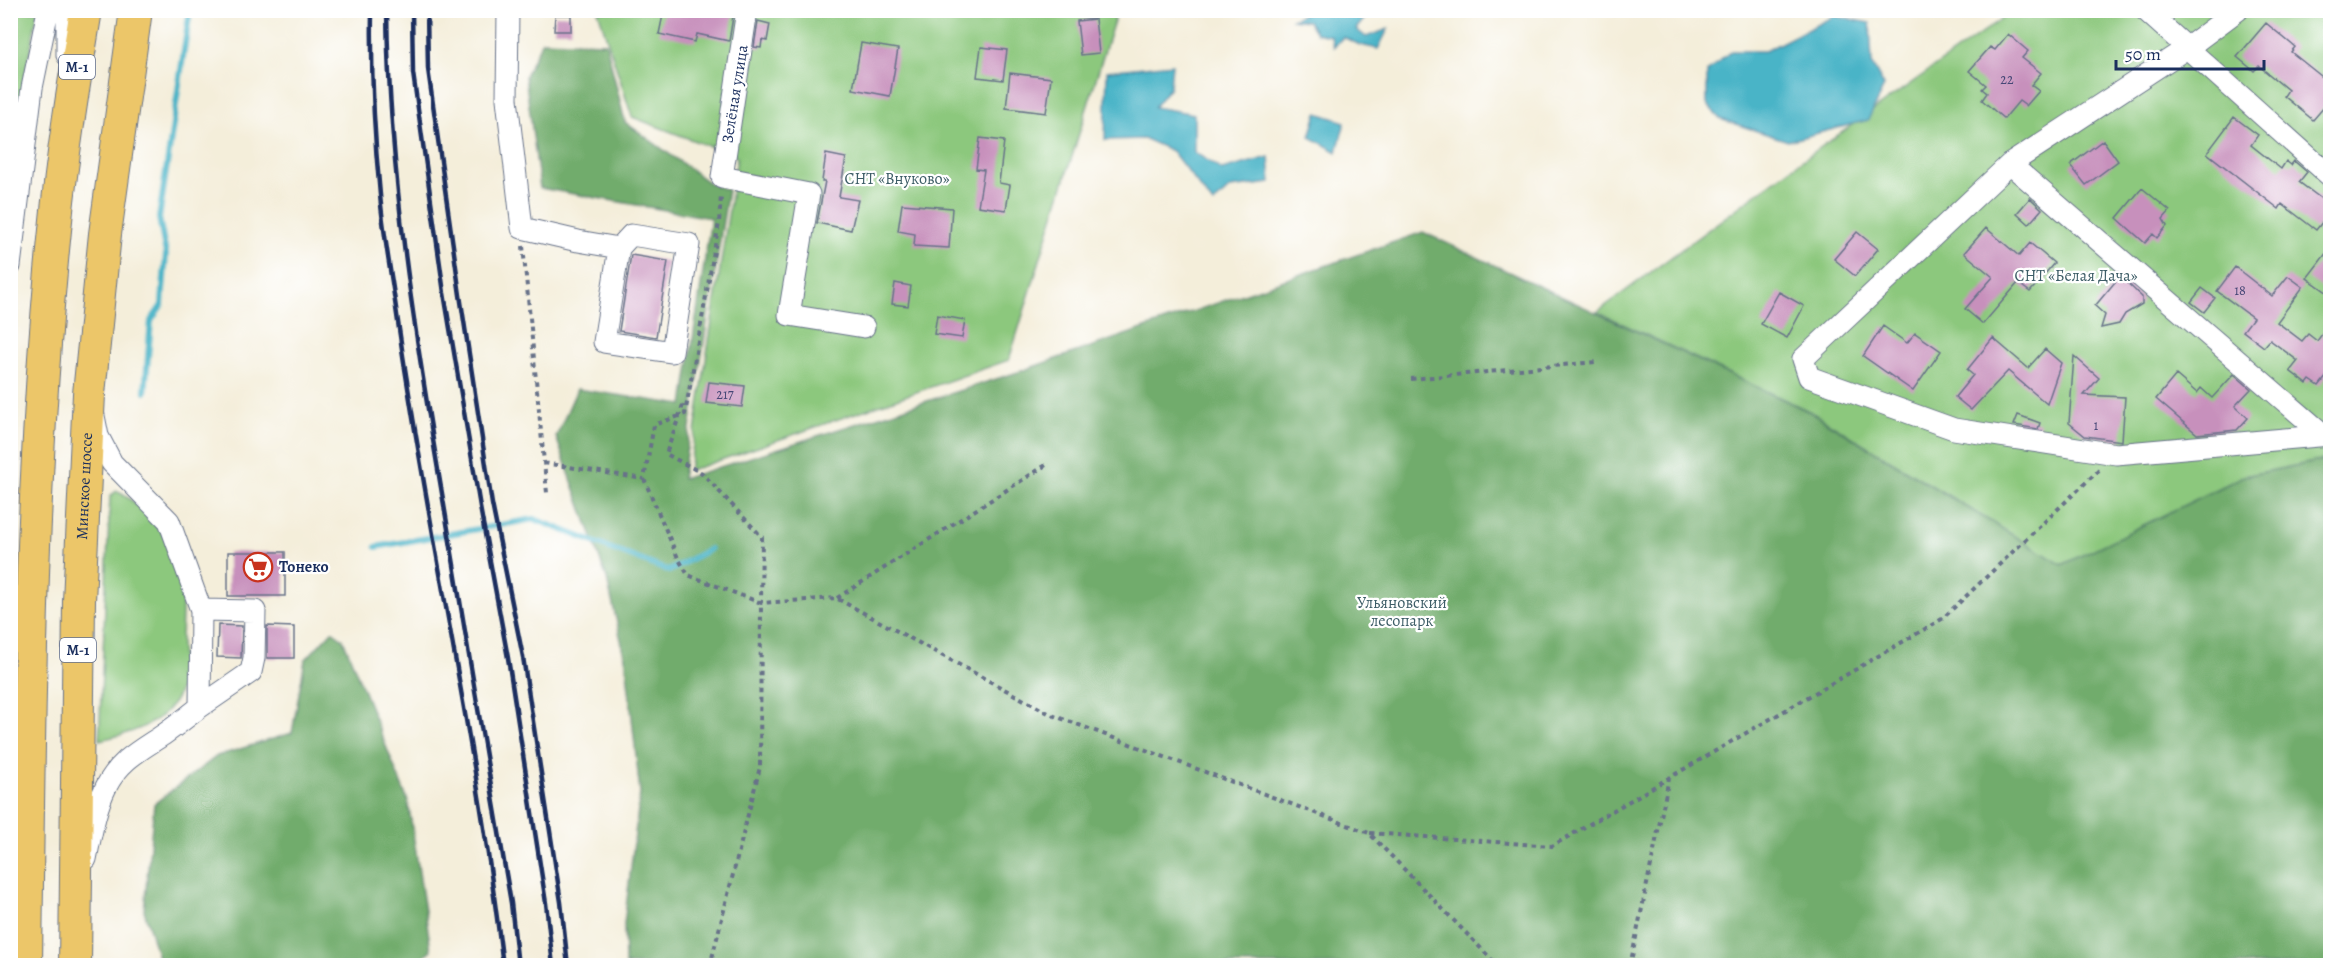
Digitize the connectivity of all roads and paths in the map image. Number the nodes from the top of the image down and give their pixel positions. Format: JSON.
{"nodes":[{"id":1,"x":48,"y":10,"type":"edge"},
{"id":2,"x":67,"y":10,"type":"edge"},
{"id":3,"x":86,"y":10,"type":"edge"},
{"id":4,"x":136,"y":10,"type":"edge"},
{"id":5,"x":508,"y":10,"type":"edge"},
{"id":6,"x":747,"y":10,"type":"edge"},
{"id":7,"x":2145,"y":10,"type":"edge"},
{"id":8,"x":2238,"y":10,"type":"edge"},
{"id":9,"x":2187,"y":48,"type":"junction"},
{"id":10,"x":68,"y":124,"type":"junction"},
{"id":11,"x":2010,"y":164,"type":"junction"},
{"id":12,"x":2331,"y":176,"type":"edge"},
{"id":13,"x":722,"y":177,"type":"junction"},
{"id":14,"x":522,"y":228,"type":"junction"},
{"id":15,"x":619,"y":248,"type":"junction"},
{"id":16,"x":10,"y":266,"type":"edge"},
{"id":17,"x":864,"y":327,"type":"dead end"},
{"id":18,"x":1596,"y":362,"type":"dead end"},
{"id":19,"x":1411,"y":379,"type":"dead end"},
{"id":20,"x":89,"y":394,"type":"junction"},
{"id":21,"x":683,"y":405,"type":"dead end"},
{"id":22,"x":2328,"y":435,"type":"edge"},
{"id":23,"x":2116,"y":454,"type":"junction"},
{"id":24,"x":544,"y":463,"type":"junction"},
{"id":25,"x":1046,"y":465,"type":"dead end"},
{"id":26,"x":644,"y":479,"type":"junction"},
{"id":27,"x":548,"y":493,"type":"dead end"},
{"id":28,"x":837,"y":598,"type":"junction"},
{"id":29,"x":761,"y":603,"type":"junction"},
{"id":30,"x":201,"y":610,"type":"junction"},
{"id":31,"x":20,"y":614,"type":"edge"},
{"id":32,"x":200,"y":707,"type":"junction"},
{"id":33,"x":1669,"y":778,"type":"junction"},
{"id":34,"x":1369,"y":833,"type":"junction"},
{"id":35,"x":75,"y":906,"type":"junction"},
{"id":36,"x":26,"y":966,"type":"edge"},
{"id":37,"x":75,"y":966,"type":"edge"},
{"id":38,"x":710,"y":966,"type":"edge"},
{"id":39,"x":1498,"y":966,"type":"edge"},
{"id":40,"x":1630,"y":966,"type":"edge"}],
"edges":[{"from":1,"to":16,"type":"street"},
{"from":2,"to":10,"type":"street"},
{"from":3,"to":10,"type":"highway","number":"М-1"},
{"from":4,"to":20,"type":"highway","name":"Минское шоссе","number":"М-1"},
{"from":5,"to":14,"type":"street"},
{"from":6,"to":13,"type":"street","name":"Зелёная улица"},
{"from":7,"to":9,"type":"street"},
{"from":8,"to":9,"type":"street"},
{"from":9,"to":11,"type":"street"},
{"from":9,"to":12,"type":"street"},
{"from":10,"to":31,"type":"highway","number":"М-1"},
{"from":11,"to":22,"type":"street"},
{"from":11,"to":23,"type":"street"},
{"from":13,"to":17,"type":"street"},
{"from":13,"to":26,"type":"path"},
{"from":14,"to":15,"type":"street"},
{"from":14,"to":24,"type":"path"},
{"from":15,"to":15,"type":"street"},
{"from":18,"to":19,"type":"path"},
{"from":20,"to":30,"type":"street"},
{"from":20,"to":35,"type":"highway","name":"Минское шоссе","number":"М-1"},
{"from":21,"to":29,"type":"path"},
{"from":22,"to":23,"type":"street"},
{"from":23,"to":33,"type":"path"},
{"from":24,"to":26,"type":"path"},
{"from":24,"to":27,"type":"path"},
{"from":25,"to":28,"type":"path"},
{"from":26,"to":29,"type":"path"},
{"from":28,"to":29,"type":"path"},
{"from":28,"to":34,"type":"path"},
{"from":29,"to":38,"type":"path"},
{"from":30,"to":32,"type":"street"},
{"from":30,"to":32,"type":"street"},
{"from":31,"to":36,"type":"highway","number":"М-1"},
{"from":32,"to":35,"type":"street"},
{"from":33,"to":34,"type":"path"},
{"from":33,"to":40,"type":"path"},
{"from":34,"to":39,"type":"path"},
{"from":35,"to":37,"type":"highway","name":"Минское шоссе","number":"М-1"}]}
